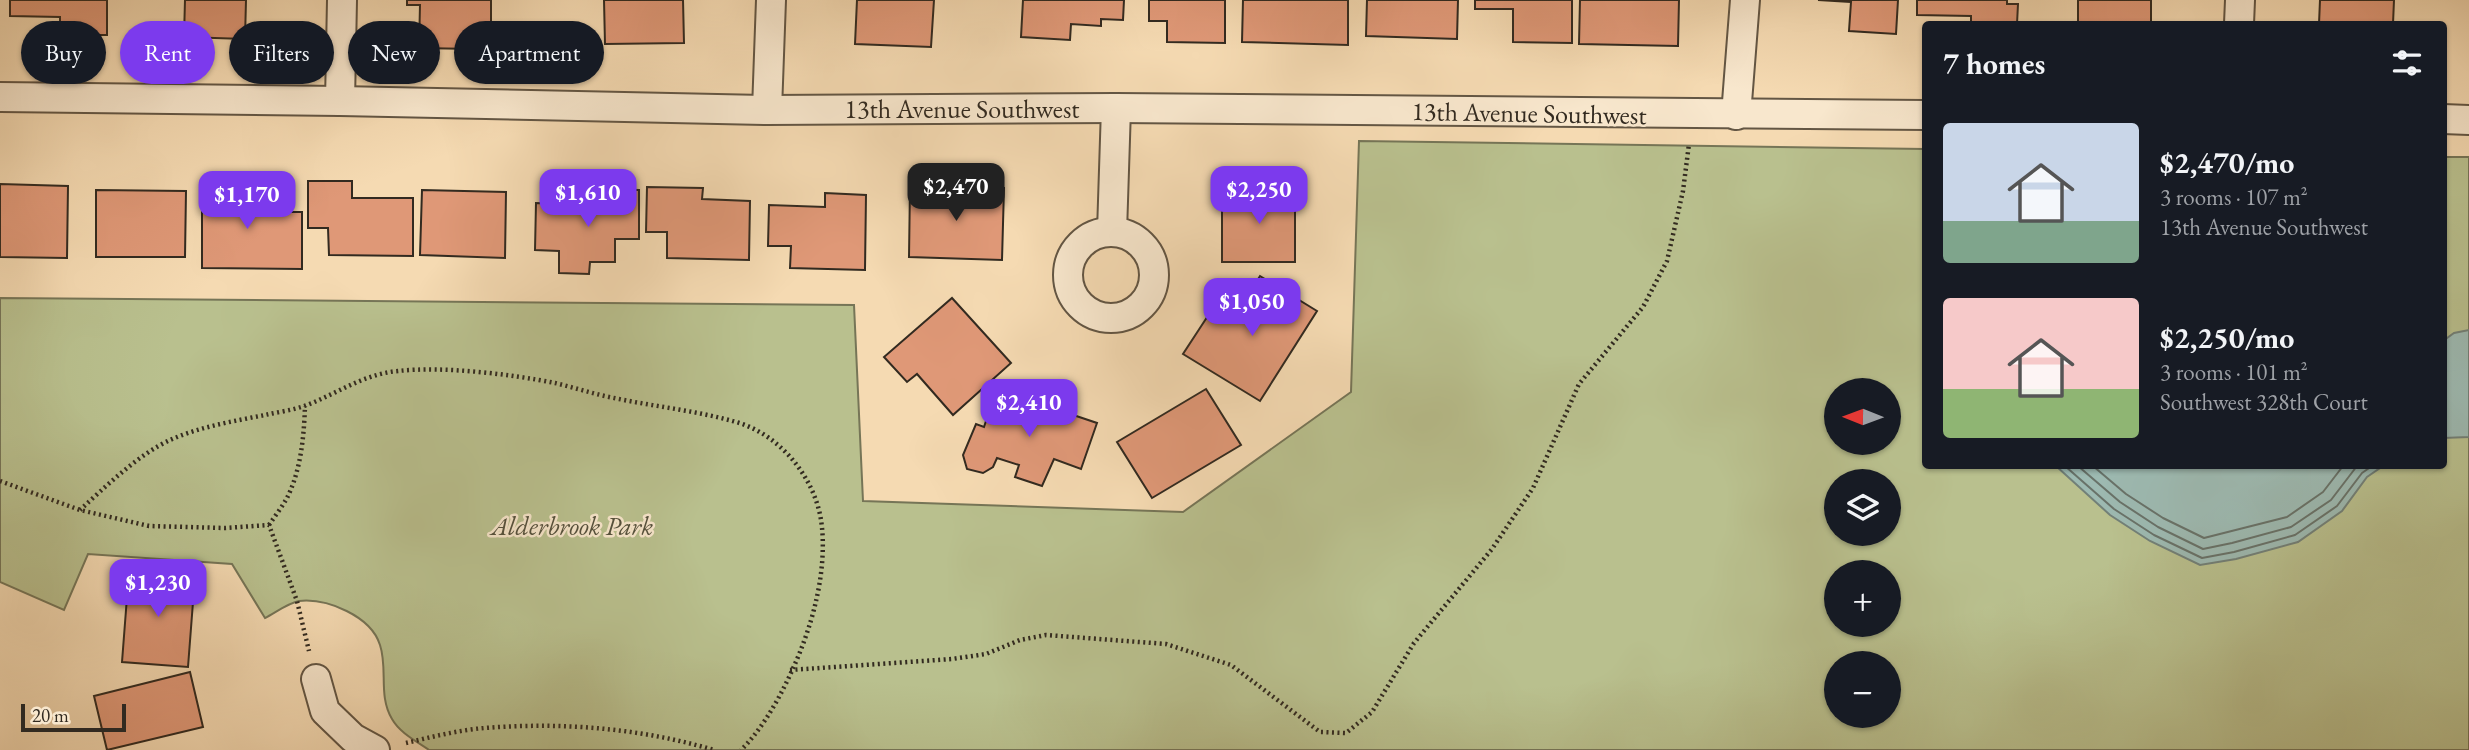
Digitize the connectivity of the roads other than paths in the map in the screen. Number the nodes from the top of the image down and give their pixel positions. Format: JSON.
{"nodes":[{"id":1,"x":342,"y":0,"type":"edge"},
{"id":2,"x":771,"y":0,"type":"edge"},
{"id":3,"x":1745,"y":0,"type":"edge"},
{"id":4,"x":2240,"y":0,"type":"edge"},
{"id":5,"x":2239,"y":21,"type":"edge"},
{"id":6,"x":0,"y":97,"type":"edge"},
{"id":7,"x":340,"y":101,"type":"junction"},
{"id":8,"x":1116,"y":108,"type":"junction"},
{"id":9,"x":767,"y":110,"type":"junction"},
{"id":10,"x":1736,"y":115,"type":"junction"},
{"id":11,"x":1922,"y":115,"type":"edge"},
{"id":12,"x":2447,"y":119,"type":"edge"},
{"id":13,"x":2469,"y":120,"type":"edge"},
{"id":14,"x":1112,"y":232,"type":"dead end"},
{"id":15,"x":316,"y":679,"type":"road end"},
{"id":16,"x":374,"y":750,"type":"edge"}],
"edges":[{"from":1,"to":7,"type":"street"},
{"from":2,"to":9,"type":"street"},
{"from":3,"to":10,"type":"street"},
{"from":4,"to":5,"type":"street"},
{"from":6,"to":7,"type":"street","name":"13th Avenue Southwest"},
{"from":7,"to":9,"type":"street","name":"13th Avenue Southwest"},
{"from":8,"to":9,"type":"street","name":"13th Avenue Southwest"},
{"from":8,"to":10,"type":"street","name":"13th Avenue Southwest"},
{"from":8,"to":14,"type":"street"},
{"from":10,"to":11,"type":"street","name":"13th Avenue Southwest"},
{"from":12,"to":13,"type":"street"},
{"from":15,"to":16,"type":"street"}]}
